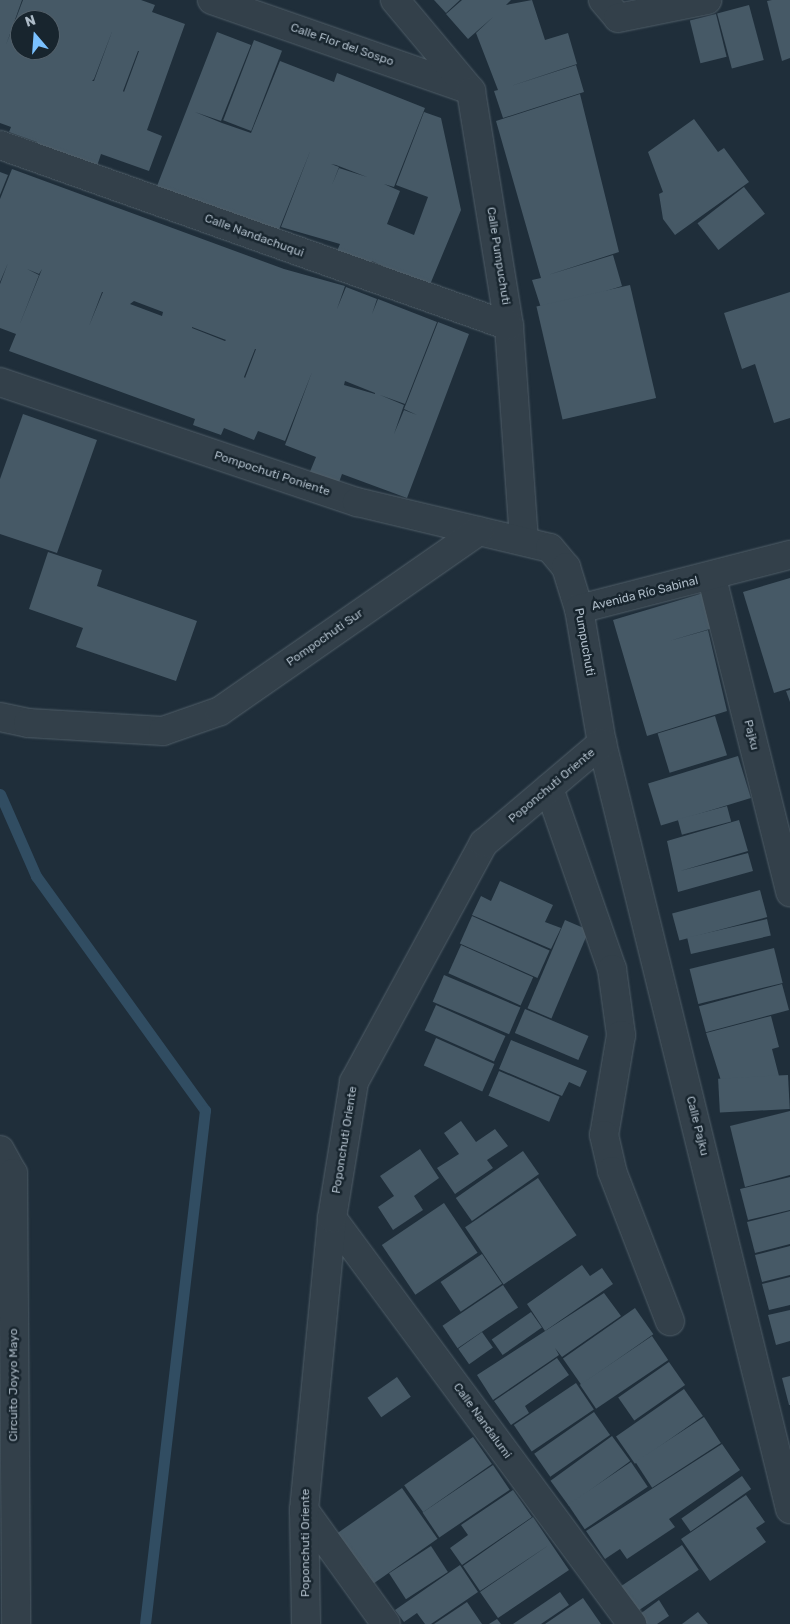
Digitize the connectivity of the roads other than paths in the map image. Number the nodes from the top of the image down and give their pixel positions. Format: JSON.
{"nodes":[{"id":1,"x":212,"y":0,"type":"edge"},
{"id":2,"x":395,"y":0,"type":"edge"},
{"id":3,"x":707,"y":0,"type":"edge"},
{"id":4,"x":657,"y":5,"type":"edge"},
{"id":5,"x":610,"y":9,"type":"edge"},
{"id":6,"x":471,"y":91,"type":"junction"},
{"id":7,"x":0,"y":146,"type":"edge"},
{"id":8,"x":509,"y":326,"type":"junction"},
{"id":9,"x":0,"y":382,"type":"edge"},
{"id":10,"x":479,"y":531,"type":"junction"},
{"id":11,"x":524,"y":540,"type":"junction"},
{"id":12,"x":550,"y":548,"type":"joint"},
{"id":13,"x":790,"y":555,"type":"edge"},
{"id":14,"x":712,"y":578,"type":"junction"},
{"id":15,"x":579,"y":610,"type":"junction"},
{"id":16,"x":0,"y":717,"type":"edge"},
{"id":17,"x":602,"y":743,"type":"junction"},
{"id":18,"x":549,"y":788,"type":"junction"},
{"id":19,"x":782,"y":826,"type":"edge"},
{"id":20,"x":790,"y":892,"type":"edge"},
{"id":21,"x":4,"y":1172,"type":"edge"},
{"id":22,"x":332,"y":1218,"type":"junction"},
{"id":23,"x":670,"y":1321,"type":"dead end"},
{"id":24,"x":790,"y":1509,"type":"edge"},
{"id":25,"x":304,"y":1510,"type":"junction"},
{"id":26,"x":16,"y":1624,"type":"edge"},
{"id":27,"x":306,"y":1624,"type":"edge"},
{"id":28,"x":386,"y":1624,"type":"edge"},
{"id":29,"x":632,"y":1624,"type":"edge"}],
"edges":[{"from":1,"to":6,"type":"street","name":"Calle Flor del Sospo"},
{"from":2,"to":6,"type":"street"},
{"from":3,"to":4,"type":"street"},
{"from":4,"to":5,"type":"street"},
{"from":6,"to":8,"type":"street","name":"Calle Pumpuchuti"},
{"from":7,"to":8,"type":"street","name":"Calle Nandachuqui"},
{"from":8,"to":11,"type":"street","name":"Calle Pumpuchuti"},
{"from":9,"to":10,"type":"street","name":"Pompochuti Poniente"},
{"from":10,"to":11,"type":"street","name":"Pompochuti Poniente"},
{"from":10,"to":16,"type":"street","name":"Pompochuti Sur"},
{"from":11,"to":12,"type":"street","name":"Pompochuti Poniente"},
{"from":12,"to":15,"type":"street","name":"Pumpuchuti"},
{"from":13,"to":14,"type":"street","name":"Avenida Río Sabinal"},
{"from":14,"to":15,"type":"street","name":"Avenida Río Sabinal"},
{"from":14,"to":19,"type":"street","name":"Pajku"},
{"from":15,"to":17,"type":"street","name":"Pumpuchuti"},
{"from":17,"to":18,"type":"street","name":"Poponchuti Oriente"},
{"from":17,"to":24,"type":"street","name":"Calle Pajku"},
{"from":18,"to":22,"type":"street","name":"Poponchuti Oriente"},
{"from":18,"to":23,"type":"street"},
{"from":19,"to":20,"type":"street","name":"Pajku"},
{"from":21,"to":26,"type":"street","name":"Circuito Joyyo Mayo"},
{"from":22,"to":25,"type":"street","name":"Poponchuti Oriente"},
{"from":22,"to":29,"type":"street","name":"Calle Nandalumi"},
{"from":25,"to":27,"type":"street","name":"Poponchuti Oriente"},
{"from":25,"to":28,"type":"street"}]}
